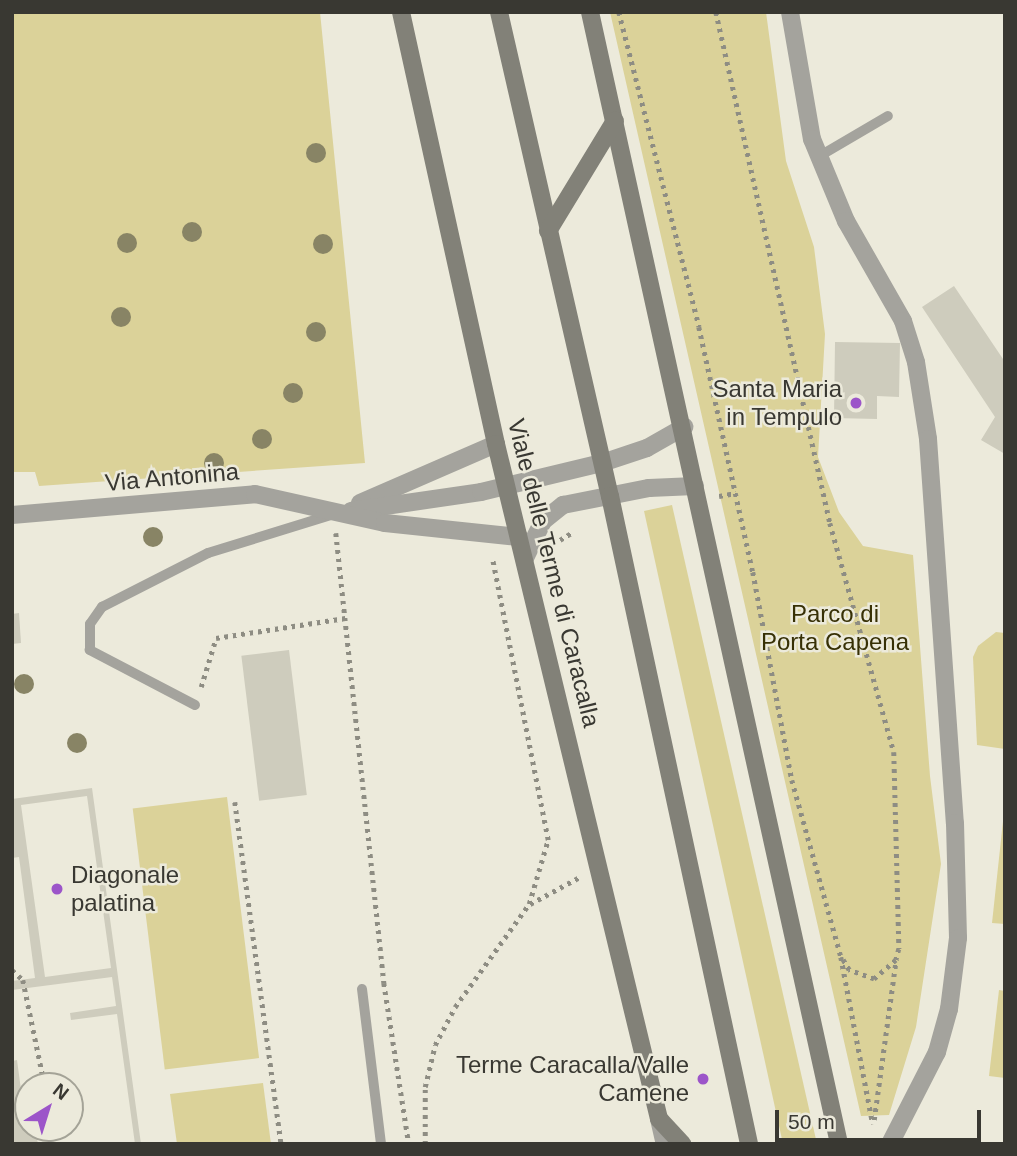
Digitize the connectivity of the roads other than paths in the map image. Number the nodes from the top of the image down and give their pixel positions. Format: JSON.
{"nodes":[{"id":1,"x":401,"y":12,"type":"edge"},
{"id":2,"x":499,"y":12,"type":"edge"},
{"id":3,"x":590,"y":12,"type":"edge"},
{"id":4,"x":790,"y":12,"type":"edge"},
{"id":5,"x":888,"y":116,"type":"dead end"},
{"id":6,"x":615,"y":121,"type":"junction"},
{"id":7,"x":818,"y":156,"type":"junction"},
{"id":8,"x":548,"y":231,"type":"junction"},
{"id":9,"x":684,"y":427,"type":"junction"},
{"id":10,"x":496,"y":444,"type":"junction"},
{"id":11,"x":602,"y":463,"type":"junction"},
{"id":12,"x":507,"y":486,"type":"junction"},
{"id":13,"x":695,"y":486,"type":"junction"},
{"id":14,"x":610,"y":496,"type":"junction"},
{"id":15,"x":334,"y":513,"type":"junction"},
{"id":16,"x":12,"y":515,"type":"edge"},
{"id":17,"x":519,"y":537,"type":"junction"},
{"id":18,"x":525,"y":558,"type":"junction"},
{"id":19,"x":195,"y":705,"type":"road end"},
{"id":20,"x":362,"y":989,"type":"dead end"},
{"id":21,"x":659,"y":1118,"type":"junction"},
{"id":22,"x":381,"y":1144,"type":"edge"},
{"id":23,"x":665,"y":1144,"type":"edge"},
{"id":24,"x":682,"y":1144,"type":"edge"},
{"id":25,"x":749,"y":1144,"type":"edge"},
{"id":26,"x":839,"y":1144,"type":"edge"},
{"id":27,"x":890,"y":1144,"type":"edge"}],
"edges":[{"from":1,"to":10,"type":"main road","name":"Viale delle Terme di Caracalla"},
{"from":2,"to":8,"type":"main road"},
{"from":3,"to":6,"type":"main road"},
{"from":4,"to":7,"type":"street"},
{"from":5,"to":7,"type":"lane"},
{"from":6,"to":8,"type":"main road"},
{"from":6,"to":9,"type":"main road"},
{"from":7,"to":27,"type":"street"},
{"from":8,"to":11,"type":"main road"},
{"from":9,"to":11,"type":"street"},
{"from":9,"to":13,"type":"main road"},
{"from":10,"to":12,"type":"main road","name":"Viale delle Terme di Caracalla"},
{"from":10,"to":15,"type":"street"},
{"from":11,"to":12,"type":"street"},
{"from":11,"to":14,"type":"main road"},
{"from":12,"to":15,"type":"street"},
{"from":12,"to":17,"type":"main road","name":"Viale delle Terme di Caracalla"},
{"from":13,"to":14,"type":"street"},
{"from":13,"to":26,"type":"main road"},
{"from":14,"to":18,"type":"street"},
{"from":14,"to":25,"type":"main road"},
{"from":15,"to":16,"type":"street","name":"Via Antonina"},
{"from":15,"to":17,"type":"street","name":"Via Antonina"},
{"from":15,"to":19,"type":"lane"},
{"from":17,"to":18,"type":"main road","name":"Viale delle Terme di Caracalla"},
{"from":18,"to":21,"type":"main road","name":"Viale delle Terme di Caracalla"},
{"from":20,"to":22,"type":"lane"},
{"from":21,"to":23,"type":"street","name":"Viale delle Terme di Caracalla"},
{"from":21,"to":24,"type":"main road"}]}
